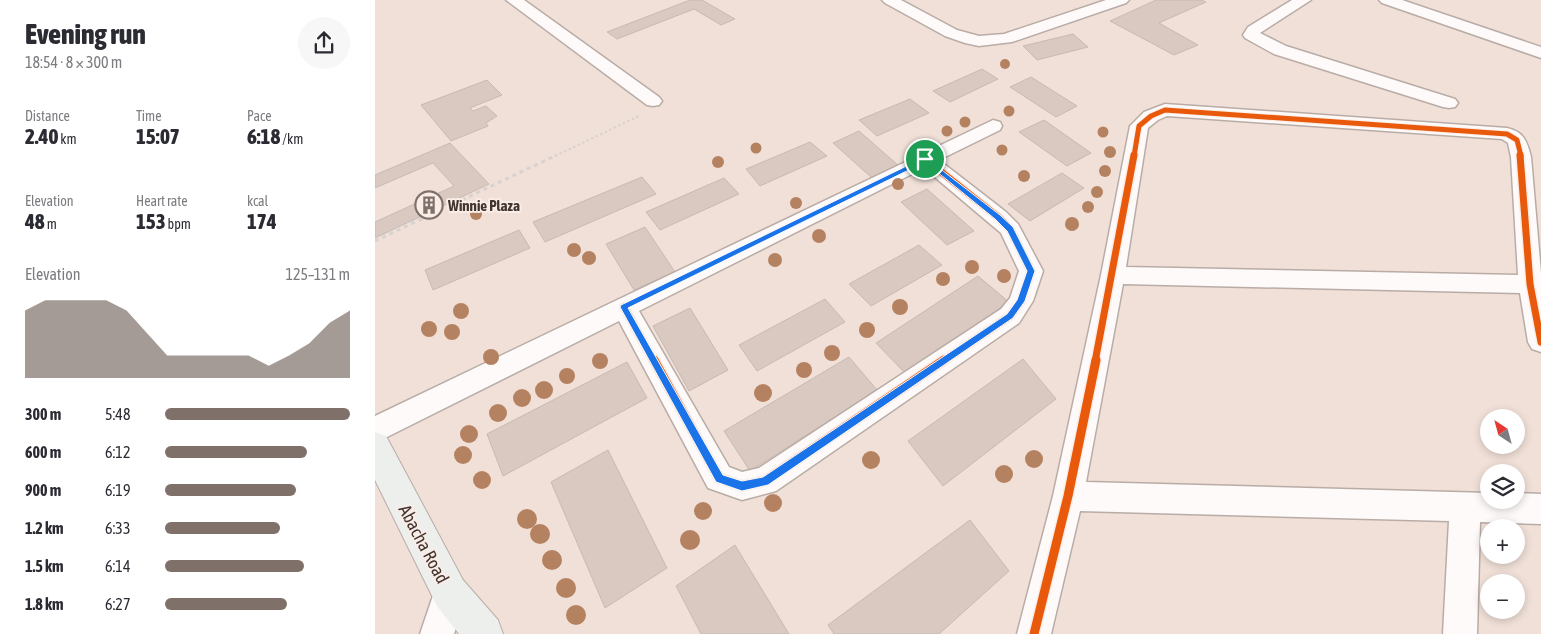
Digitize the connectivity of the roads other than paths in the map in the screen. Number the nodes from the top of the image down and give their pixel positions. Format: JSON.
{"nodes":[{"id":1,"x":514,"y":0,"type":"edge"},
{"id":2,"x":889,"y":0,"type":"edge"},
{"id":3,"x":1121,"y":0,"type":"edge"},
{"id":4,"x":1303,"y":0,"type":"edge"},
{"id":5,"x":1387,"y":0,"type":"edge"},
{"id":6,"x":1541,"y":53,"type":"edge"},
{"id":7,"x":653,"y":101,"type":"road end"},
{"id":8,"x":1449,"y":103,"type":"dead end"},
{"id":9,"x":993,"y":126,"type":"dead end"},
{"id":10,"x":925,"y":159,"type":"junction"},
{"id":11,"x":1113,"y":275,"type":"junction"},
{"id":12,"x":1530,"y":284,"type":"junction"},
{"id":13,"x":624,"y":307,"type":"junction"},
{"id":14,"x":1541,"y":342,"type":"edge"},
{"id":15,"x":375,"y":430,"type":"edge"},
{"id":16,"x":375,"y":446,"type":"edge"},
{"id":17,"x":1068,"y":496,"type":"junction"},
{"id":18,"x":1465,"y":508,"type":"junction"},
{"id":19,"x":1541,"y":509,"type":"edge"},
{"id":20,"x":450,"y":594,"type":"junction"},
{"id":21,"x":437,"y":634,"type":"edge"},
{"id":22,"x":484,"y":634,"type":"edge"},
{"id":23,"x":1034,"y":634,"type":"edge"},
{"id":24,"x":1460,"y":634,"type":"edge"}],
"edges":[{"from":1,"to":7,"type":"street"},
{"from":2,"to":3,"type":"street"},
{"from":4,"to":8,"type":"street"},
{"from":5,"to":6,"type":"street"},
{"from":9,"to":10,"type":"street"},
{"from":10,"to":13,"type":"street"},
{"from":10,"to":13,"type":"street"},
{"from":11,"to":12,"type":"street"},
{"from":11,"to":12,"type":"street"},
{"from":11,"to":17,"type":"street"},
{"from":12,"to":14,"type":"street"},
{"from":13,"to":15,"type":"street"},
{"from":16,"to":20,"type":"street","name":"Abacha Road"},
{"from":17,"to":18,"type":"street"},
{"from":17,"to":23,"type":"street"},
{"from":18,"to":19,"type":"street"},
{"from":18,"to":24,"type":"street"},
{"from":20,"to":21,"type":"street"},
{"from":20,"to":22,"type":"street","name":"Abacha Road"}]}
